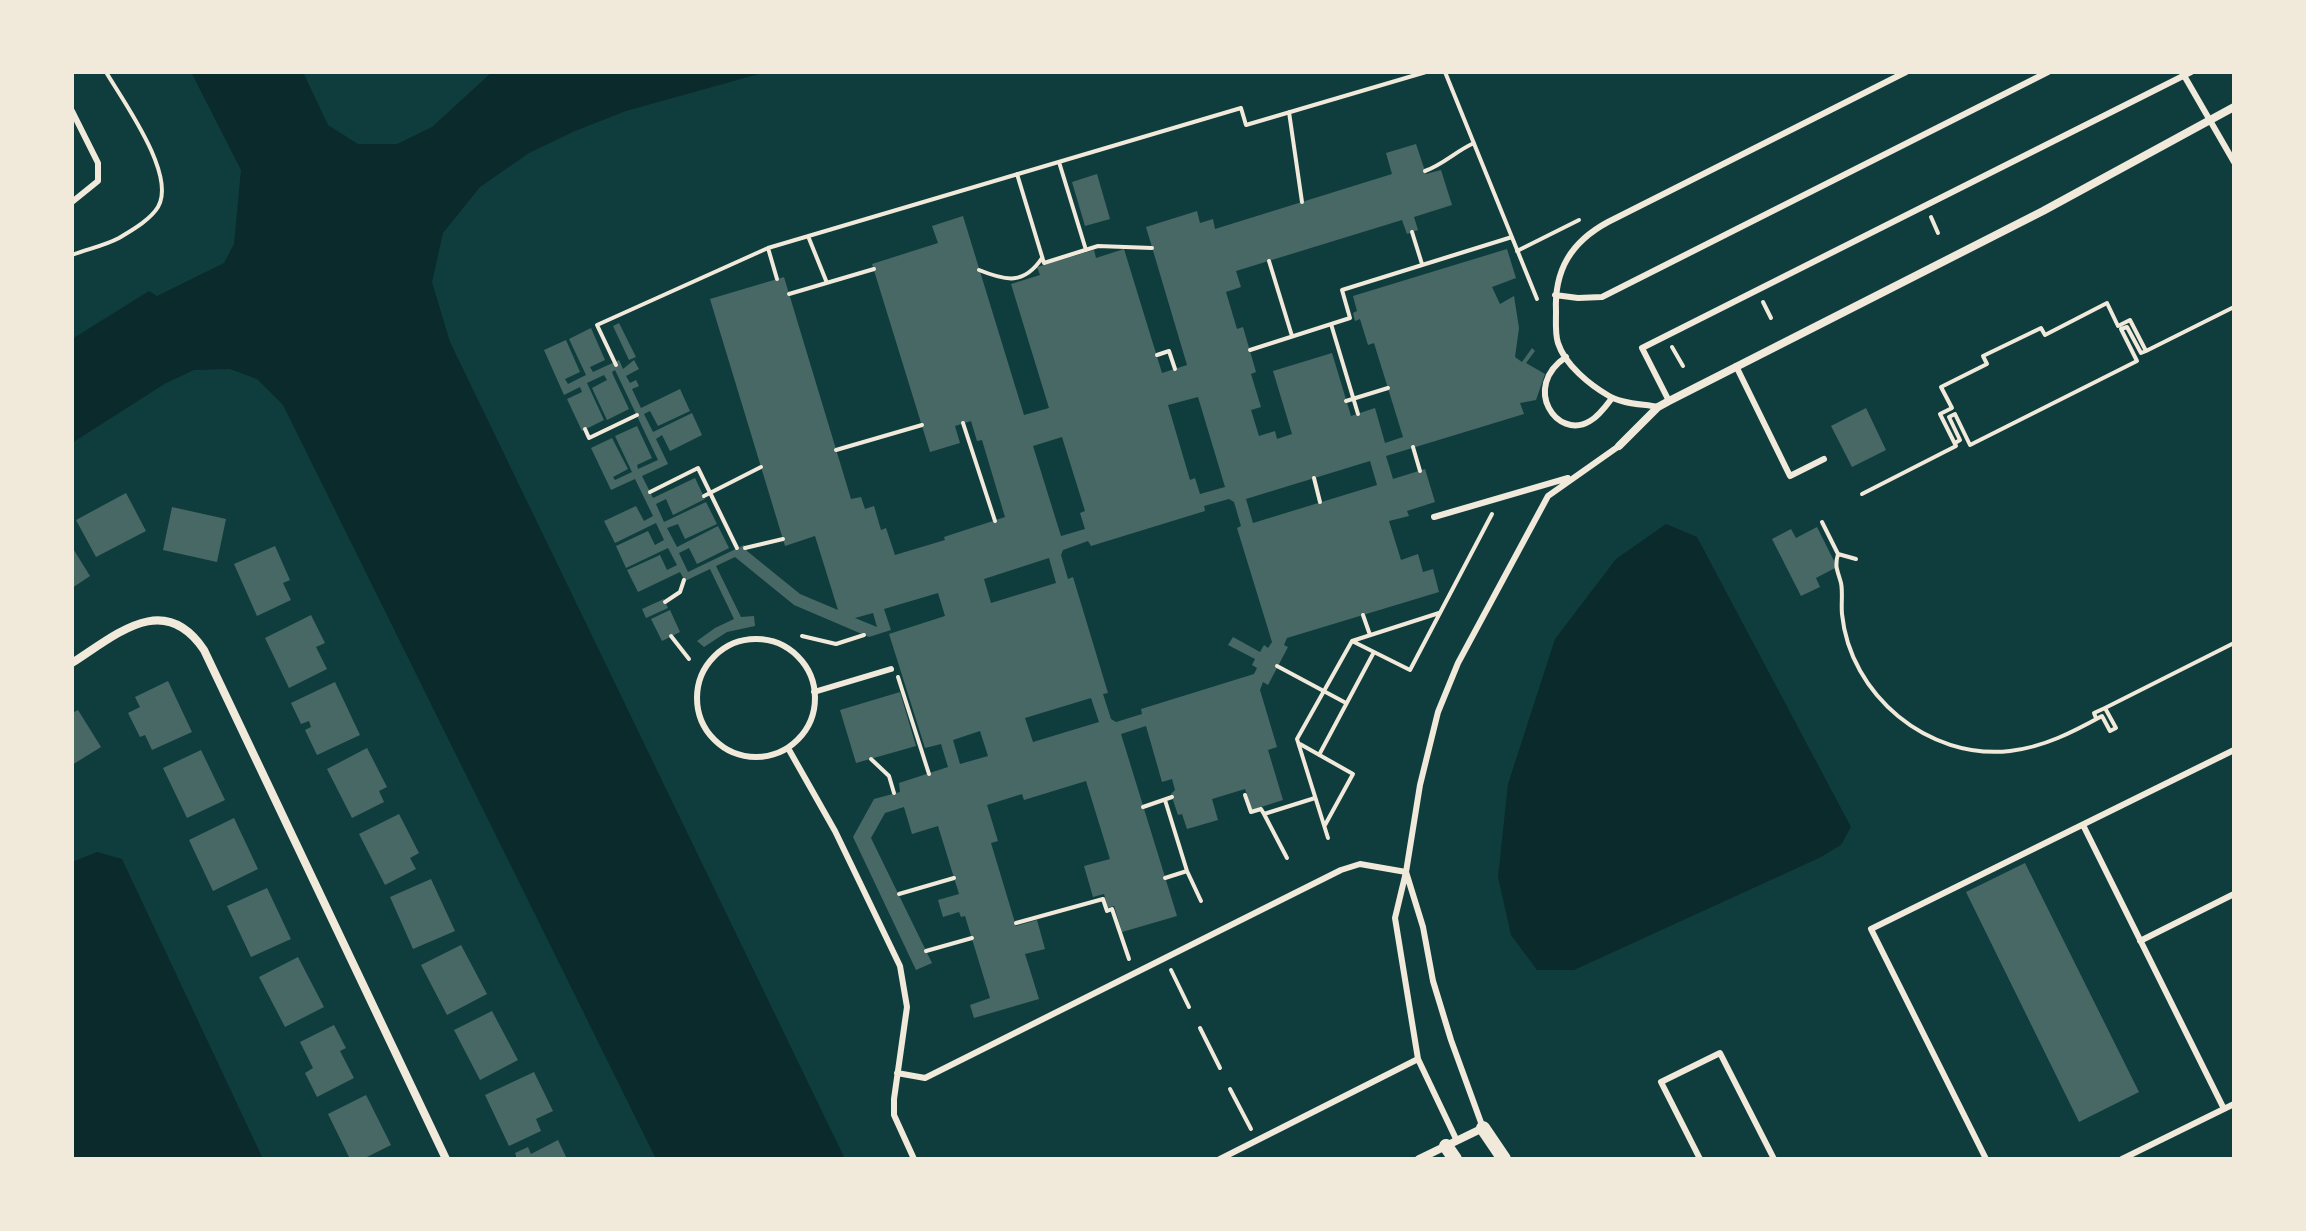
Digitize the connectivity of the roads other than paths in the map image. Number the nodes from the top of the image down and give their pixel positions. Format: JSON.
{"nodes":[{"id":1,"x":1906,"y":72,"type":"edge"},
{"id":2,"x":2048,"y":72,"type":"edge"},
{"id":3,"x":2186,"y":73,"type":"edge"},
{"id":4,"x":2234,"y":107,"type":"edge"},
{"id":5,"x":72,"y":111,"type":"edge"},
{"id":6,"x":2210,"y":121,"type":"junction"},
{"id":7,"x":2234,"y":162,"type":"edge"},
{"id":8,"x":72,"y":202,"type":"edge"},
{"id":9,"x":1555,"y":295,"type":"junction"},
{"id":10,"x":1566,"y":357,"type":"junction"},
{"id":11,"x":1736,"y":366,"type":"junction"},
{"id":12,"x":1612,"y":398,"type":"junction"},
{"id":13,"x":1669,"y":401,"type":"junction"},
{"id":14,"x":1658,"y":407,"type":"junction"},
{"id":15,"x":1619,"y":446,"type":"joint"},
{"id":16,"x":1824,"y":459,"type":"dead end"},
{"id":17,"x":1572,"y":477,"type":"junction"},
{"id":18,"x":1434,"y":517,"type":"dead end"},
{"id":19,"x":72,"y":663,"type":"edge"},
{"id":20,"x":891,"y":669,"type":"road end"},
{"id":21,"x":814,"y":692,"type":"junction"},
{"id":22,"x":788,"y":748,"type":"junction"},
{"id":23,"x":2234,"y":750,"type":"edge"},
{"id":24,"x":2083,"y":825,"type":"junction"},
{"id":25,"x":1406,"y":872,"type":"junction"},
{"id":26,"x":2234,"y":894,"type":"edge"},
{"id":27,"x":2140,"y":941,"type":"junction"},
{"id":28,"x":1418,"y":1059,"type":"junction"},
{"id":29,"x":897,"y":1073,"type":"junction"},
{"id":30,"x":2234,"y":1104,"type":"edge"},
{"id":31,"x":2224,"y":1109,"type":"junction"},
{"id":32,"x":1483,"y":1128,"type":"junction"},
{"id":33,"x":1453,"y":1149,"type":"edge"},
{"id":34,"x":446,"y":1159,"type":"edge"},
{"id":35,"x":914,"y":1159,"type":"edge"},
{"id":36,"x":1220,"y":1159,"type":"edge"},
{"id":37,"x":1419,"y":1159,"type":"edge"},
{"id":38,"x":1504,"y":1159,"type":"edge"},
{"id":39,"x":1700,"y":1159,"type":"edge"},
{"id":40,"x":1774,"y":1159,"type":"edge"},
{"id":41,"x":1986,"y":1159,"type":"edge"},
{"id":42,"x":2122,"y":1159,"type":"edge"}],
"edges":[{"from":1,"to":9,"type":"lane"},
{"from":2,"to":9,"type":"lane"},
{"from":3,"to":6,"type":"lane"},
{"from":3,"to":13,"type":"lane"},
{"from":4,"to":6,"type":"street"},
{"from":5,"to":8,"type":"lane"},
{"from":6,"to":7,"type":"lane"},
{"from":6,"to":11,"type":"street"},
{"from":9,"to":10,"type":"lane"},
{"from":10,"to":12,"type":"lane"},
{"from":10,"to":12,"type":"lane"},
{"from":11,"to":13,"type":"street"},
{"from":11,"to":16,"type":"lane"},
{"from":12,"to":14,"type":"lane"},
{"from":13,"to":14,"type":"street"},
{"from":14,"to":15,"type":"street"},
{"from":15,"to":17,"type":"lane"},
{"from":17,"to":18,"type":"lane"},
{"from":17,"to":25,"type":"lane"},
{"from":19,"to":34,"type":"street"},
{"from":20,"to":21,"type":"lane"},
{"from":21,"to":22,"type":"lane"},
{"from":21,"to":22,"type":"lane"},
{"from":22,"to":29,"type":"lane"},
{"from":23,"to":24,"type":"lane"},
{"from":24,"to":27,"type":"lane"},
{"from":24,"to":41,"type":"lane"},
{"from":25,"to":28,"type":"lane"},
{"from":25,"to":29,"type":"lane"},
{"from":25,"to":32,"type":"lane"},
{"from":26,"to":27,"type":"lane"},
{"from":27,"to":31,"type":"lane"},
{"from":28,"to":33,"type":"lane"},
{"from":28,"to":36,"type":"lane"},
{"from":29,"to":35,"type":"lane"},
{"from":30,"to":31,"type":"lane"},
{"from":31,"to":42,"type":"lane"},
{"from":32,"to":33,"type":"street"},
{"from":32,"to":38,"type":"street"},
{"from":33,"to":37,"type":"street"},
{"from":39,"to":40,"type":"lane"}]}
